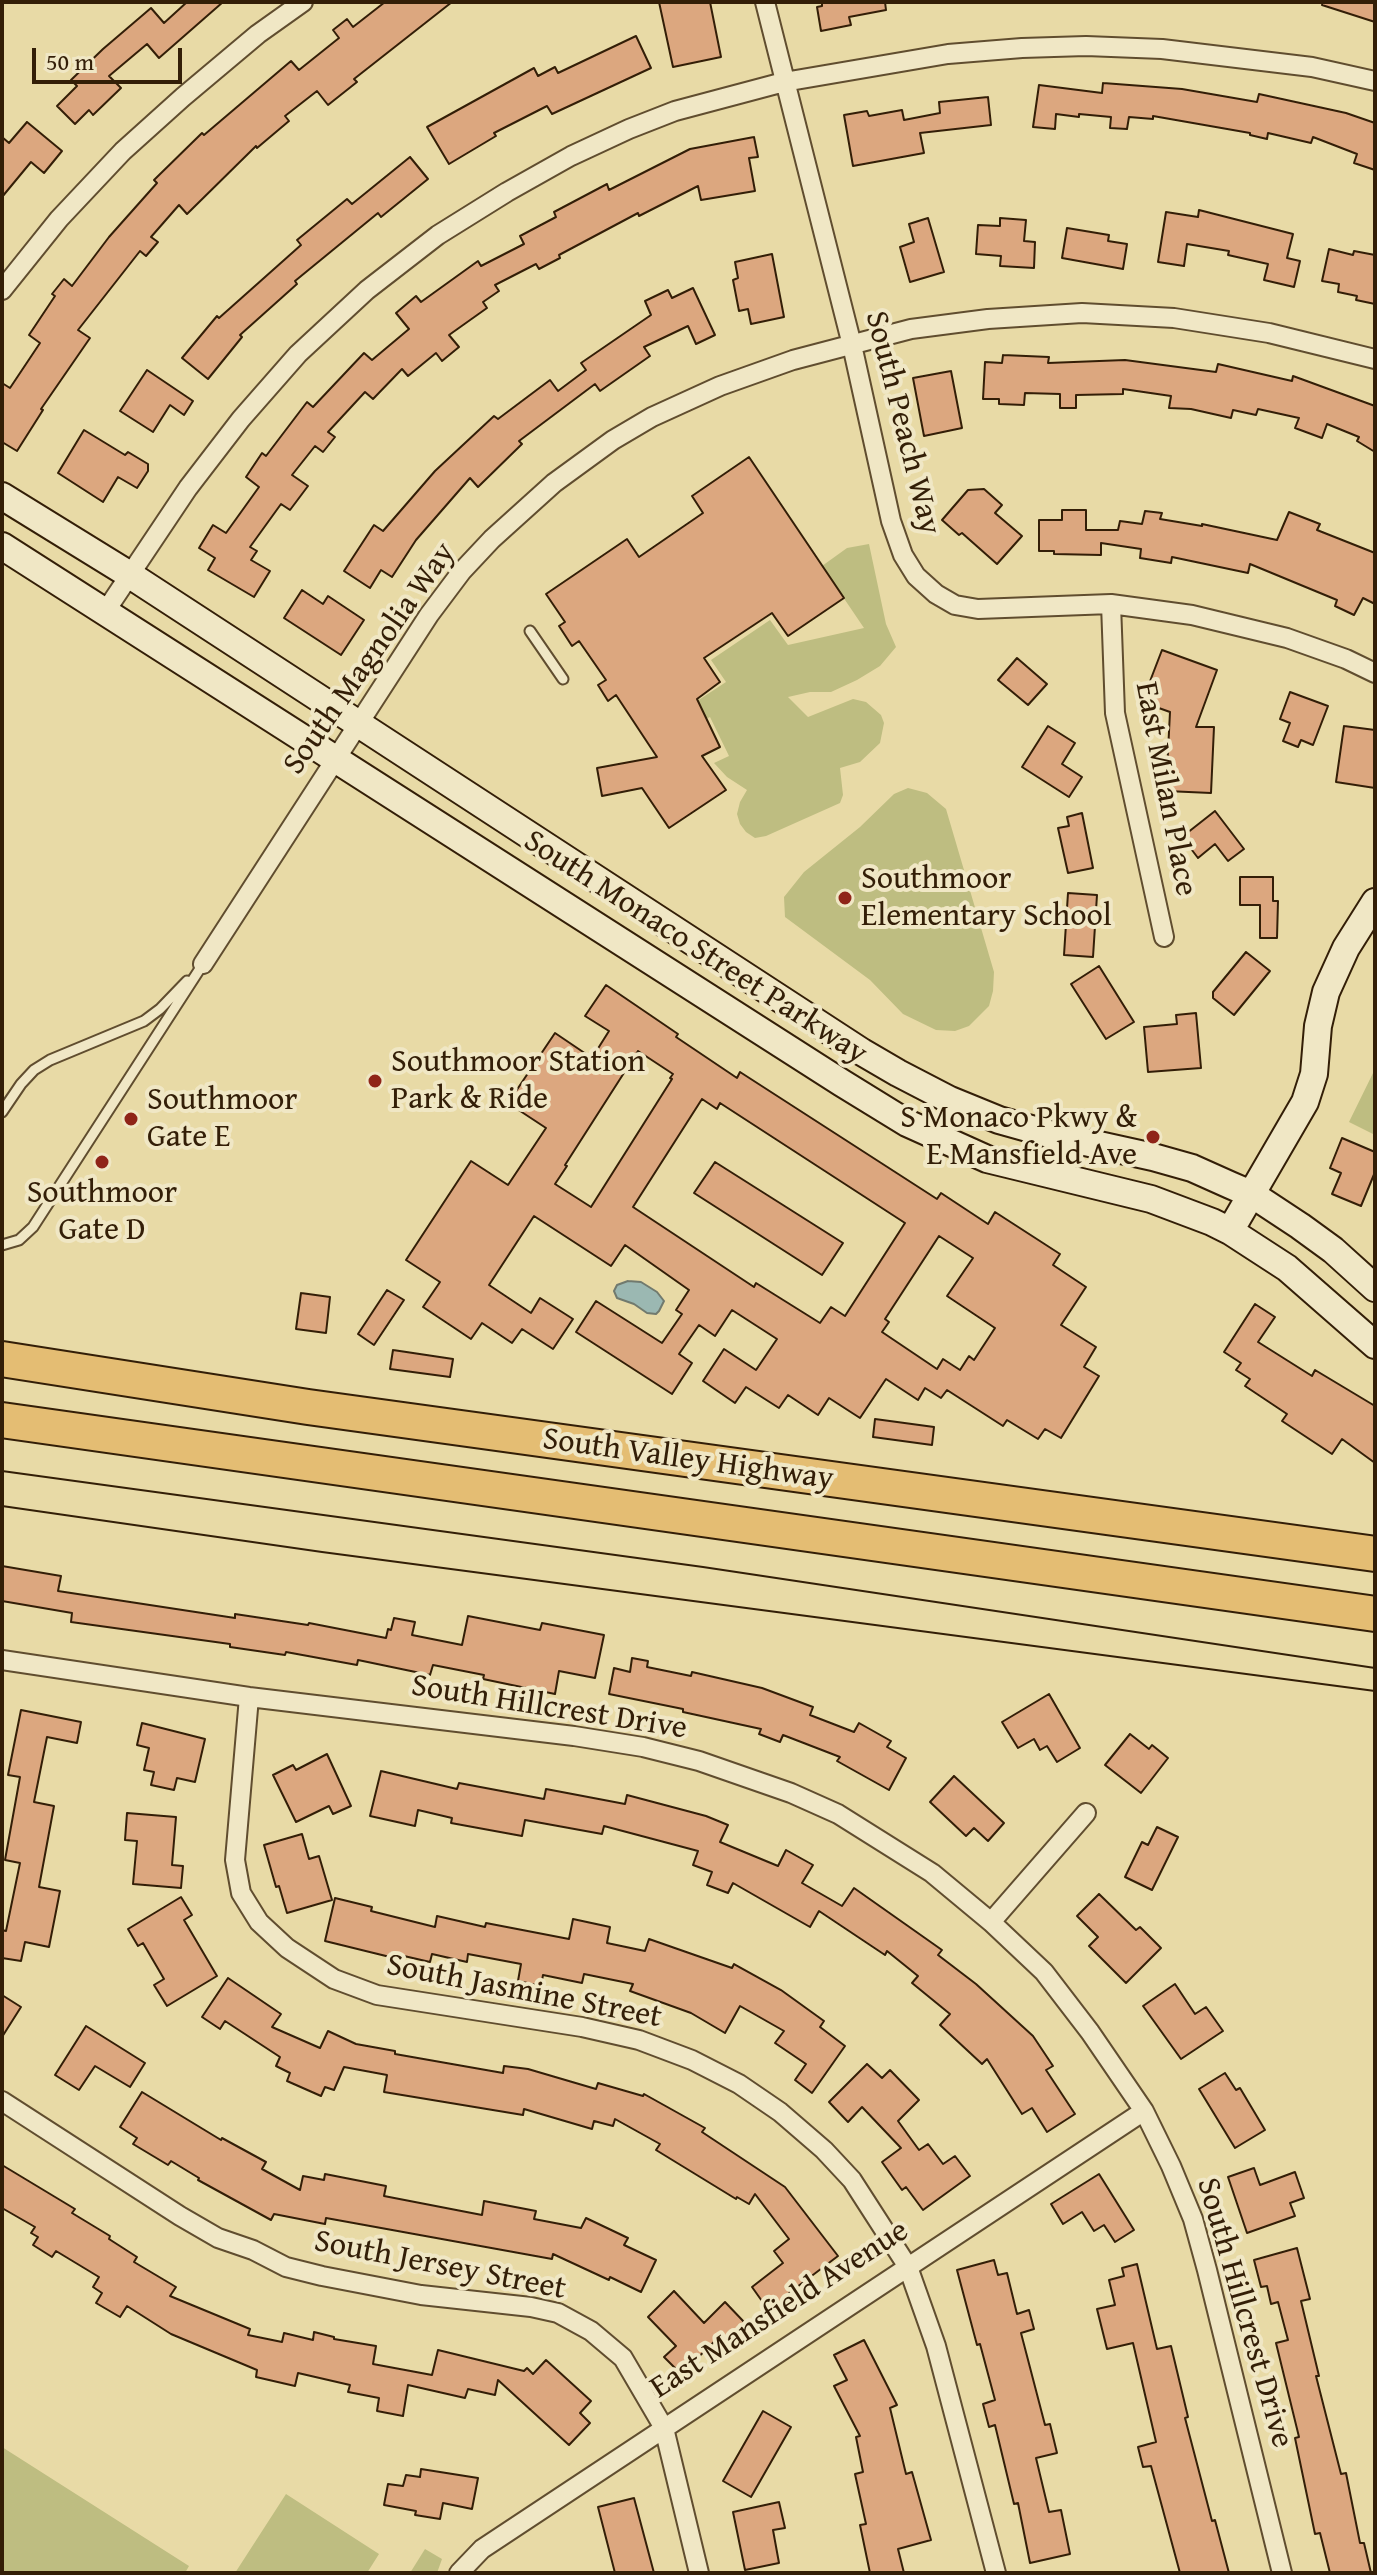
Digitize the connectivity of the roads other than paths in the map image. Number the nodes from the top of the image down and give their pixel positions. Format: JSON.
{"nodes":[{"id":1,"x":303,"y":2,"type":"edge"},
{"id":2,"x":765,"y":2,"type":"edge"},
{"id":3,"x":1375,"y":81,"type":"edge"},
{"id":4,"x":784,"y":82,"type":"junction"},
{"id":5,"x":2,"y":290,"type":"edge"},
{"id":6,"x":852,"y":345,"type":"junction"},
{"id":7,"x":1375,"y":359,"type":"edge"},
{"id":8,"x":2,"y":496,"type":"edge"},
{"id":9,"x":2,"y":546,"type":"edge"},
{"id":10,"x":130,"y":575,"type":"junction"},
{"id":11,"x":1111,"y":604,"type":"junction"},
{"id":12,"x":105,"y":612,"type":"junction"},
{"id":13,"x":530,"y":631,"type":"dead end"},
{"id":14,"x":1375,"y":673,"type":"edge"},
{"id":15,"x":563,"y":679,"type":"dead end"},
{"id":16,"x":359,"y":725,"type":"junction"},
{"id":17,"x":335,"y":760,"type":"junction"},
{"id":18,"x":1375,"y":902,"type":"edge"},
{"id":19,"x":1164,"y":937,"type":"dead end"},
{"id":20,"x":203,"y":964,"type":"junction"},
{"id":21,"x":2,"y":1112,"type":"edge"},
{"id":22,"x":1253,"y":1195,"type":"junction"},
{"id":23,"x":1230,"y":1231,"type":"junction"},
{"id":24,"x":2,"y":1245,"type":"edge"},
{"id":25,"x":1375,"y":1288,"type":"edge"},
{"id":26,"x":1375,"y":1345,"type":"edge"},
{"id":27,"x":2,"y":1359,"type":"edge"},
{"id":28,"x":2,"y":1420,"type":"edge"},
{"id":29,"x":1375,"y":1554,"type":"edge"},
{"id":30,"x":1375,"y":1614,"type":"edge"},
{"id":31,"x":2,"y":1660,"type":"edge"},
{"id":32,"x":249,"y":1697,"type":"junction"},
{"id":33,"x":1086,"y":1813,"type":"dead end"},
{"id":34,"x":991,"y":1922,"type":"junction"},
{"id":35,"x":2,"y":2101,"type":"edge"},
{"id":36,"x":1144,"y":2111,"type":"junction"},
{"id":37,"x":908,"y":2267,"type":"junction"},
{"id":38,"x":664,"y":2428,"type":"junction"},
{"id":39,"x":459,"y":2573,"type":"edge"},
{"id":40,"x":699,"y":2573,"type":"edge"},
{"id":41,"x":996,"y":2573,"type":"edge"},
{"id":42,"x":1282,"y":2573,"type":"edge"}],
"edges":[{"from":1,"to":5,"type":"street"},
{"from":2,"to":4,"type":"street","name":"South Peach Way"},
{"from":3,"to":4,"type":"street"},
{"from":4,"to":6,"type":"street","name":"South Peach Way"},
{"from":4,"to":10,"type":"street"},
{"from":6,"to":7,"type":"street","name":"South Magnolia Way"},
{"from":6,"to":11,"type":"street","name":"South Peach Way"},
{"from":6,"to":16,"type":"street","name":"South Magnolia Way"},
{"from":8,"to":10,"type":"main road","name":"South Monaco Street Parkway"},
{"from":9,"to":12,"type":"main road","name":"South Monaco Street Parkway"},
{"from":10,"to":12,"type":"street"},
{"from":10,"to":16,"type":"main road","name":"South Monaco Street Parkway"},
{"from":11,"to":14,"type":"street","name":"South Peach Way"},
{"from":11,"to":19,"type":"street","name":"East Milan Place"},
{"from":12,"to":17,"type":"main road","name":"South Monaco Street Parkway"},
{"from":13,"to":15,"type":"lane"},
{"from":16,"to":17,"type":"street","name":"South Magnolia Way"},
{"from":16,"to":22,"type":"main road","name":"South Monaco Street Parkway"},
{"from":17,"to":20,"type":"street","name":"South Magnolia Way"},
{"from":17,"to":23,"type":"main road","name":"South Monaco Street Parkway"},
{"from":18,"to":22,"type":"main road"},
{"from":20,"to":21,"type":"lane"},
{"from":20,"to":24,"type":"lane"},
{"from":22,"to":23,"type":"main road"},
{"from":22,"to":25,"type":"main road","name":"South Monaco Street Parkway"},
{"from":23,"to":26,"type":"main road","name":"South Monaco Street Parkway"},
{"from":27,"to":29,"type":"highway","name":"South Valley Highway"},
{"from":28,"to":30,"type":"highway","name":"South Valley Highway"},
{"from":31,"to":32,"type":"street","name":"South Hillcrest Drive"},
{"from":32,"to":34,"type":"street","name":"South Hillcrest Drive"},
{"from":32,"to":37,"type":"street","name":"South Jasmine Street"},
{"from":33,"to":34,"type":"street"},
{"from":34,"to":36,"type":"street","name":"South Hillcrest Drive"},
{"from":35,"to":38,"type":"street","name":"South Jersey Street"},
{"from":36,"to":37,"type":"street","name":"East Mansfield Avenue"},
{"from":36,"to":42,"type":"street","name":"South Hillcrest Drive"},
{"from":37,"to":38,"type":"street","name":"East Mansfield Avenue"},
{"from":37,"to":41,"type":"street","name":"South Jasmine Street"},
{"from":38,"to":39,"type":"street","name":"East Mansfield Avenue"},
{"from":38,"to":40,"type":"street","name":"South Jersey Street"}]}
